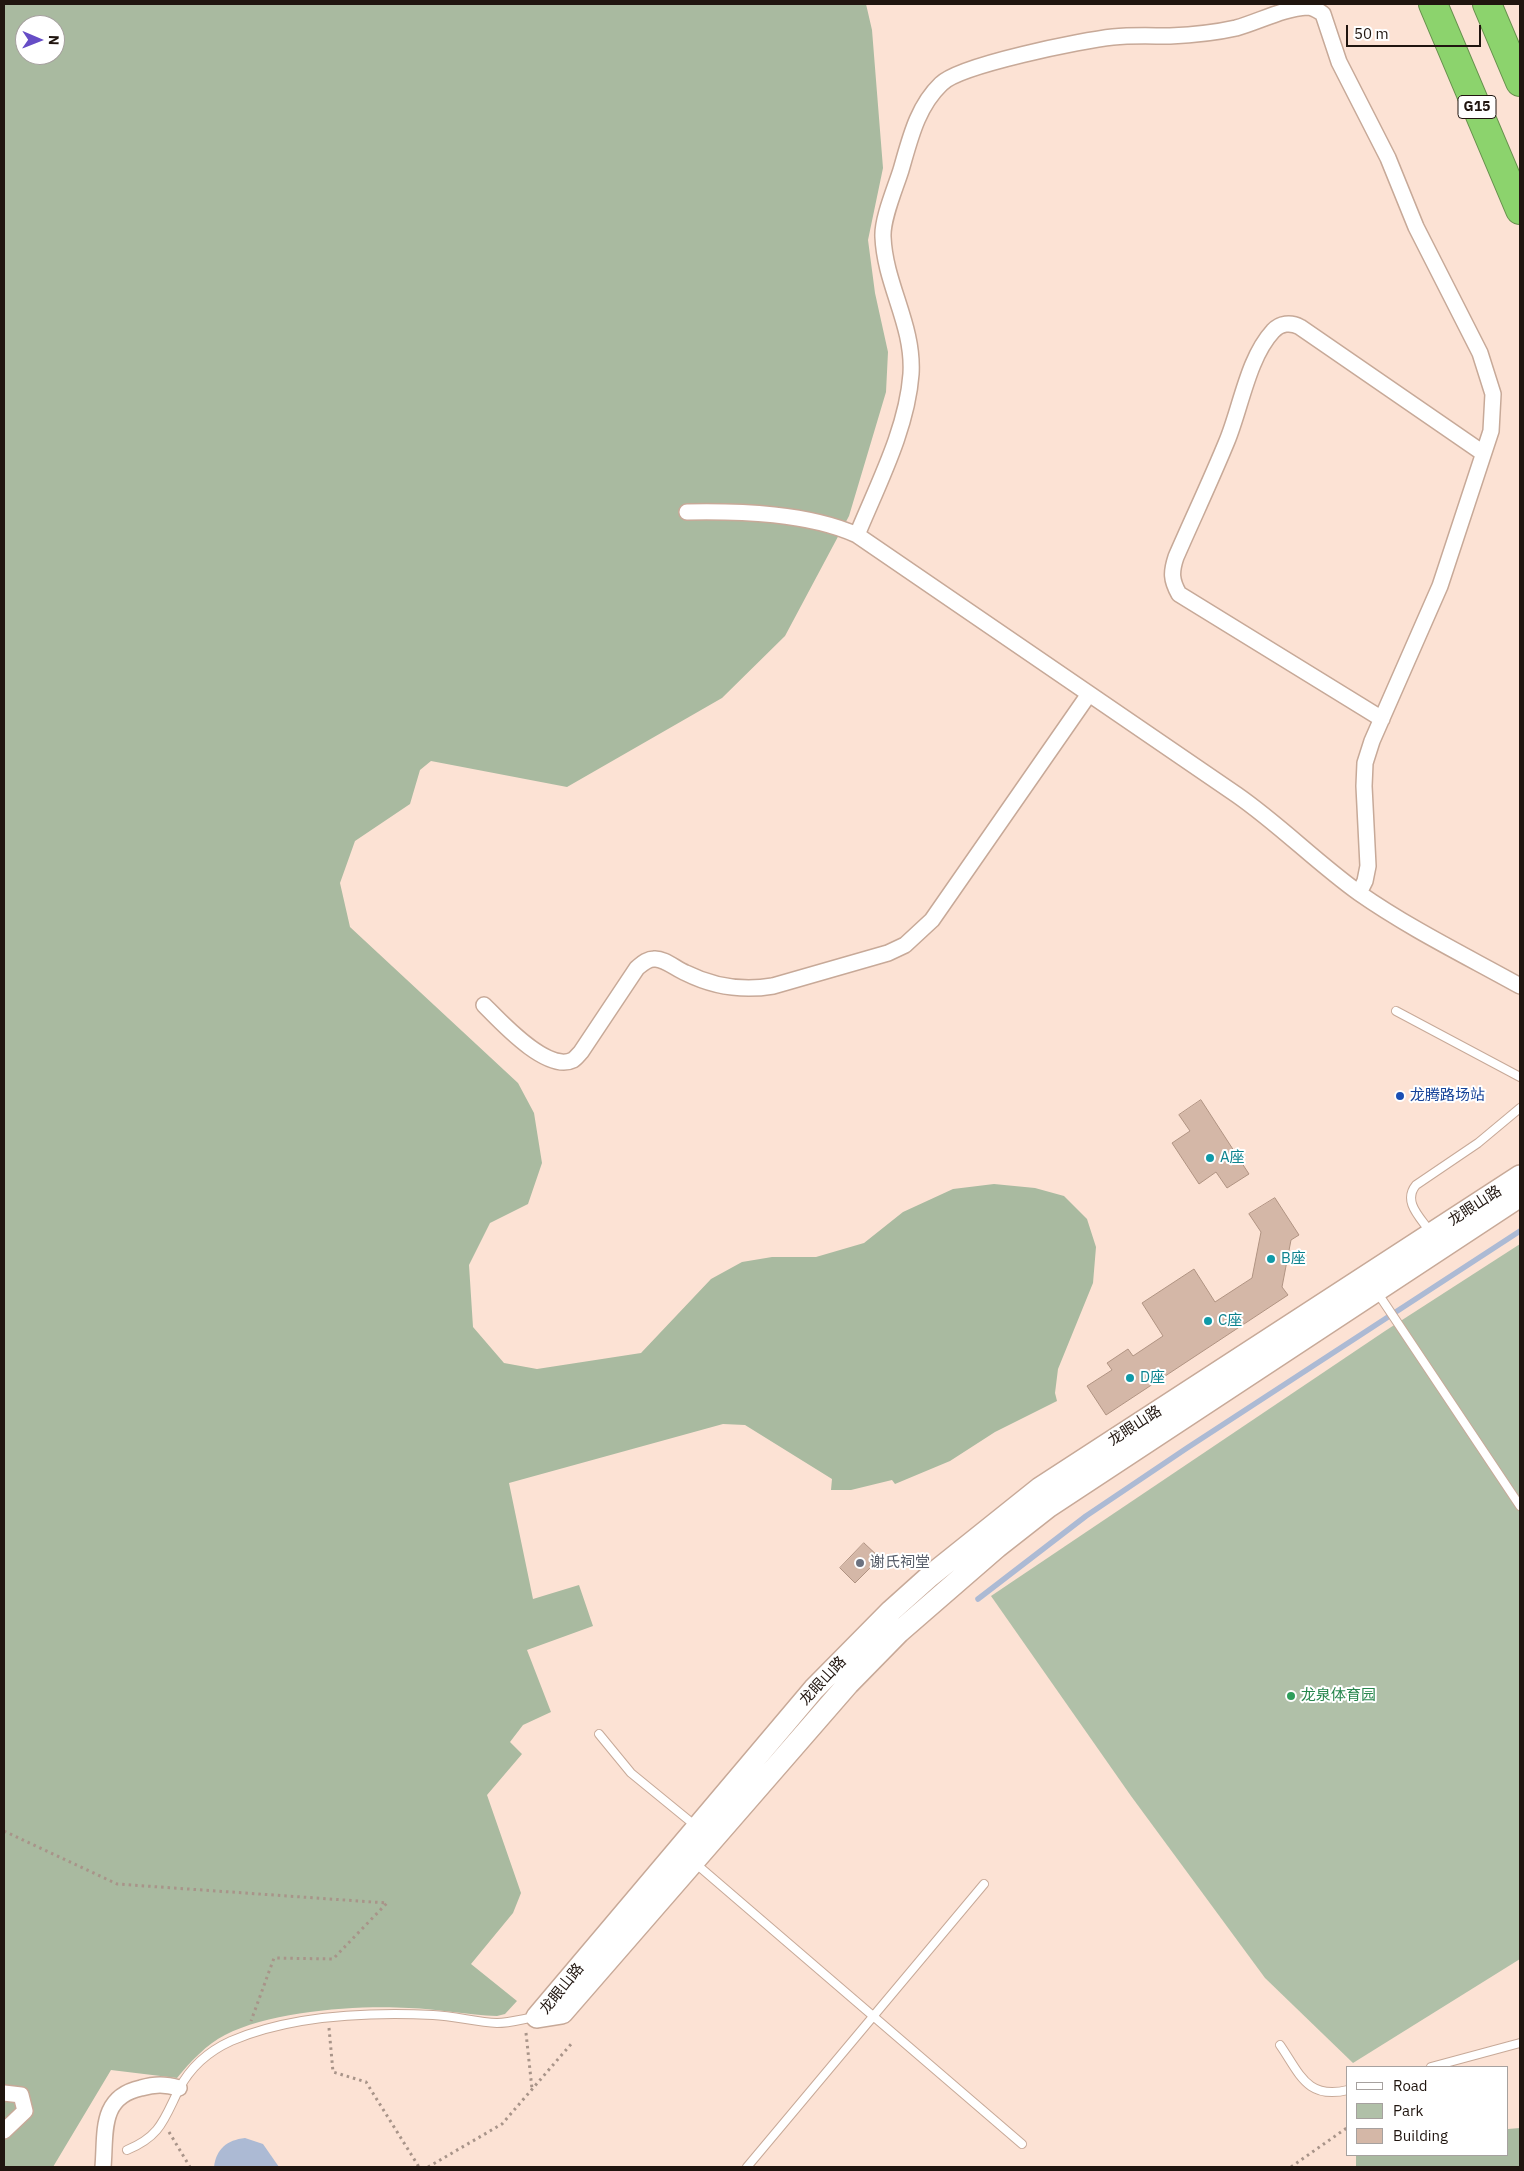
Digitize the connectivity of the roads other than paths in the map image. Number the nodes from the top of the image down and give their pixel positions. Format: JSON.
{"nodes":[{"id":1,"x":1433,"y":4,"type":"edge"},
{"id":2,"x":1487,"y":4,"type":"edge"},
{"id":3,"x":1520,"y":82,"type":"edge"},
{"id":4,"x":1520,"y":210,"type":"edge"},
{"id":5,"x":1483,"y":453,"type":"junction"},
{"id":6,"x":687,"y":512,"type":"dead end"},
{"id":7,"x":858,"y":535,"type":"junction"},
{"id":8,"x":1088,"y":694,"type":"junction"},
{"id":9,"x":1382,"y":719,"type":"junction"},
{"id":10,"x":1359,"y":893,"type":"junction"},
{"id":11,"x":1520,"y":986,"type":"edge"},
{"id":12,"x":484,"y":1005,"type":"dead end"},
{"id":13,"x":1396,"y":1010,"type":"dead end"},
{"id":14,"x":1520,"y":1077,"type":"edge"},
{"id":15,"x":1520,"y":1108,"type":"edge"},
{"id":16,"x":1520,"y":1176,"type":"edge"},
{"id":17,"x":1520,"y":1196,"type":"edge"},
{"id":18,"x":1437,"y":1240,"type":"junction"},
{"id":19,"x":1372,"y":1283,"type":"junction"},
{"id":20,"x":1520,"y":1506,"type":"edge"},
{"id":21,"x":599,"y":1734,"type":"dead end"},
{"id":22,"x":705,"y":1833,"type":"junction"},
{"id":23,"x":686,"y":1855,"type":"junction"},
{"id":24,"x":984,"y":1884,"type":"dead end"},
{"id":25,"x":874,"y":2016,"type":"junction"},
{"id":26,"x":531,"y":2018,"type":"joint"},
{"id":27,"x":1520,"y":2044,"type":"edge"},
{"id":28,"x":1280,"y":2045,"type":"dead end"},
{"id":29,"x":1435,"y":2066,"type":"edge"},
{"id":30,"x":179,"y":2088,"type":"junction"},
{"id":31,"x":1346,"y":2090,"type":"edge"},
{"id":32,"x":4,"y":2093,"type":"edge"},
{"id":33,"x":4,"y":2131,"type":"edge"},
{"id":34,"x":1022,"y":2144,"type":"dead end"},
{"id":35,"x":127,"y":2150,"type":"dead end"},
{"id":36,"x":103,"y":2167,"type":"edge"},
{"id":37,"x":747,"y":2167,"type":"edge"}],
"edges":[{"from":1,"to":4,"type":"highway","number":"G15"},
{"from":2,"to":3,"type":"highway"},
{"from":5,"to":7,"type":"street"},
{"from":5,"to":9,"type":"street"},
{"from":5,"to":9,"type":"street"},
{"from":6,"to":7,"type":"street"},
{"from":7,"to":8,"type":"street"},
{"from":8,"to":10,"type":"street"},
{"from":8,"to":12,"type":"street"},
{"from":9,"to":10,"type":"street"},
{"from":10,"to":11,"type":"street"},
{"from":13,"to":14,"type":"lane"},
{"from":15,"to":18,"type":"lane"},
{"from":16,"to":18,"type":"street","name":"龙眼山路"},
{"from":17,"to":18,"type":"street","name":"龙眼山路"},
{"from":18,"to":19,"type":"street","name":"龙眼山路"},
{"from":19,"to":20,"type":"lane"},
{"from":19,"to":22,"type":"street","name":"龙眼山路"},
{"from":21,"to":22,"type":"lane"},
{"from":22,"to":23,"type":"street","name":"龙眼山路"},
{"from":23,"to":25,"type":"lane"},
{"from":23,"to":26,"type":"street","name":"龙眼山路"},
{"from":24,"to":25,"type":"lane"},
{"from":25,"to":34,"type":"lane"},
{"from":25,"to":37,"type":"lane"},
{"from":26,"to":30,"type":"lane"},
{"from":27,"to":29,"type":"lane"},
{"from":28,"to":31,"type":"lane"},
{"from":30,"to":35,"type":"lane"},
{"from":30,"to":36,"type":"street"},
{"from":32,"to":33,"type":"street"}]}
